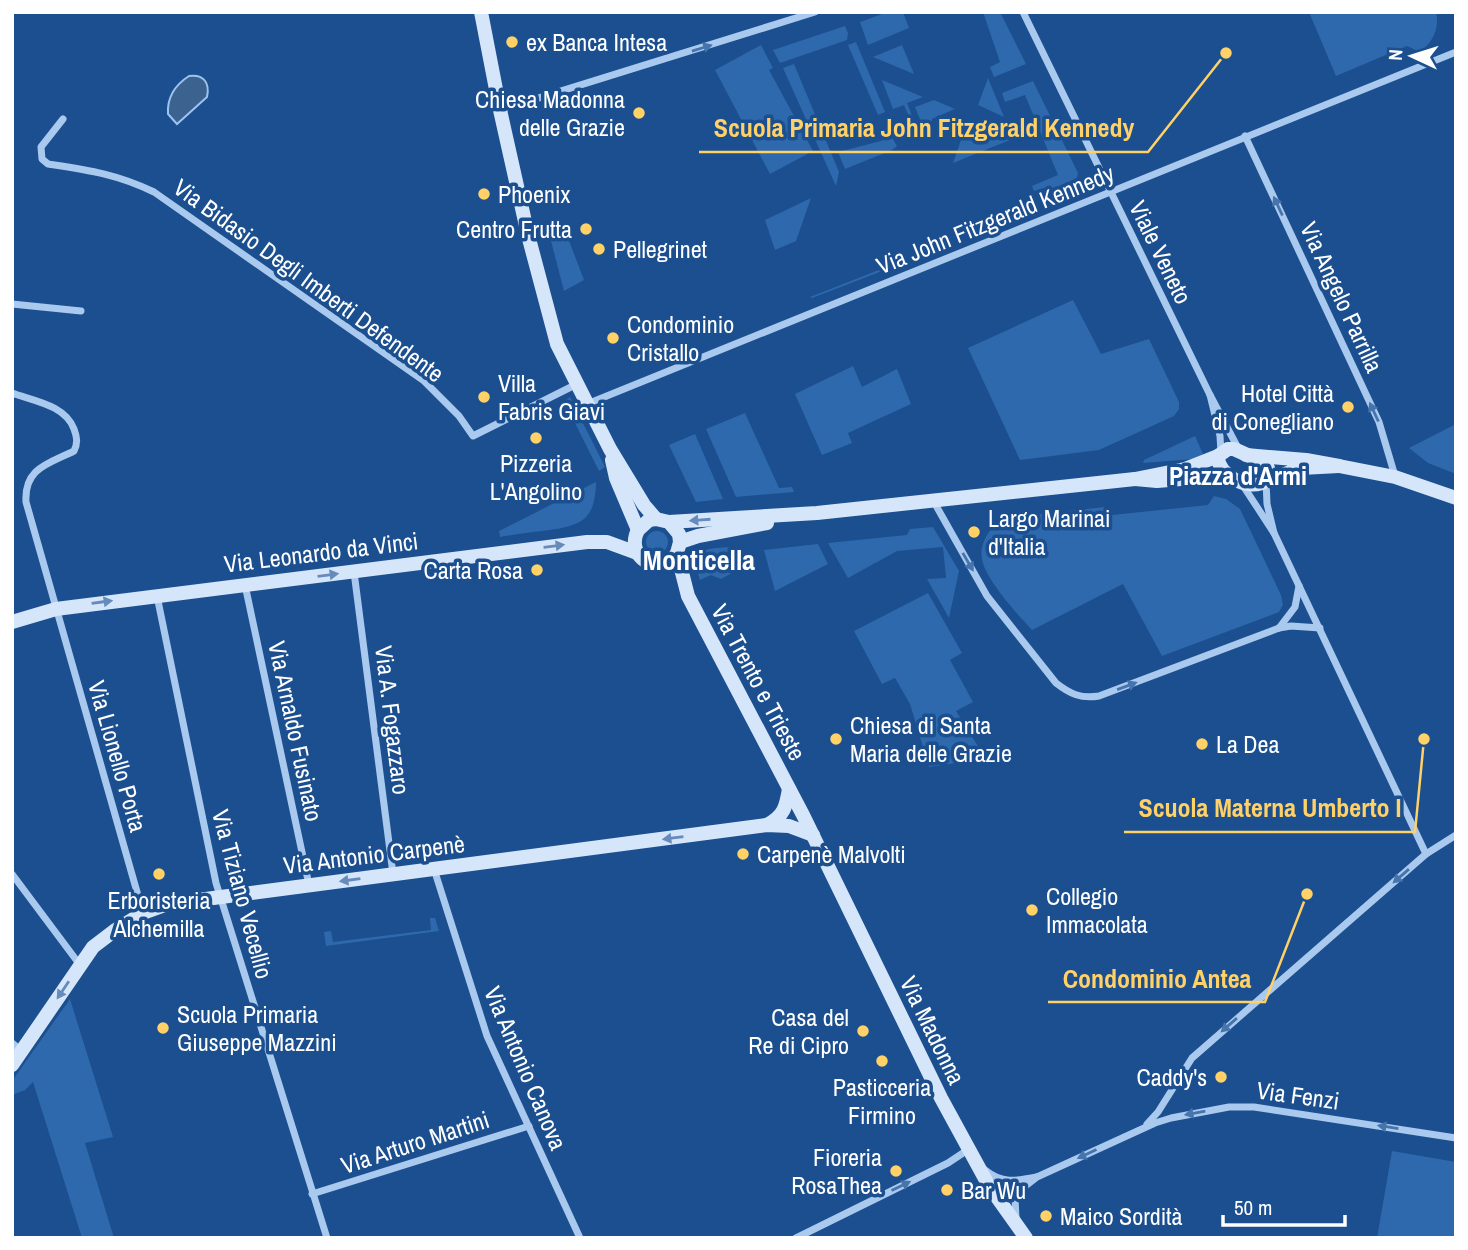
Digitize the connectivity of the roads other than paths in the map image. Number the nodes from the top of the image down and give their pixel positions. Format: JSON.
{"nodes":[{"id":1,"x":481,"y":12,"type":"edge"},
{"id":2,"x":815,"y":12,"type":"edge"},
{"id":3,"x":1023,"y":12,"type":"edge"},
{"id":4,"x":1456,"y":52,"type":"edge"},
{"id":5,"x":500,"y":110,"type":"junction"},
{"id":6,"x":63,"y":119,"type":"dead end"},
{"id":7,"x":1245,"y":136,"type":"junction"},
{"id":8,"x":1110,"y":194,"type":"junction"},
{"id":9,"x":12,"y":304,"type":"edge"},
{"id":10,"x":81,"y":311,"type":"dead end"},
{"id":11,"x":578,"y":384,"type":"junction"},
{"id":12,"x":12,"y":393,"type":"edge"},
{"id":13,"x":1210,"y":395,"type":"junction"},
{"id":14,"x":587,"y":404,"type":"junction"},
{"id":15,"x":610,"y":449,"type":"junction"},
{"id":16,"x":1243,"y":453,"type":"junction"},
{"id":17,"x":1220,"y":454,"type":"junction"},
{"id":18,"x":1339,"y":466,"type":"junction"},
{"id":19,"x":1395,"y":477,"type":"junction"},
{"id":20,"x":1234,"y":478,"type":"junction"},
{"id":21,"x":1135,"y":479,"type":"junction"},
{"id":22,"x":1266,"y":481,"type":"junction"},
{"id":23,"x":1456,"y":498,"type":"edge"},
{"id":24,"x":934,"y":502,"type":"junction"},
{"id":25,"x":817,"y":513,"type":"junction"},
{"id":26,"x":663,"y":521,"type":"junction"},
{"id":27,"x":638,"y":530,"type":"junction"},
{"id":28,"x":1273,"y":533,"type":"junction"},
{"id":29,"x":679,"y":548,"type":"junction"},
{"id":30,"x":636,"y":553,"type":"junction"},
{"id":31,"x":659,"y":565,"type":"junction"},
{"id":32,"x":354,"y":572,"type":"junction"},
{"id":33,"x":245,"y":585,"type":"junction"},
{"id":34,"x":1299,"y":586,"type":"junction"},
{"id":35,"x":157,"y":595,"type":"junction"},
{"id":36,"x":688,"y":596,"type":"junction"},
{"id":37,"x":56,"y":609,"type":"junction"},
{"id":38,"x":12,"y":622,"type":"edge"},
{"id":39,"x":1279,"y":628,"type":"junction"},
{"id":40,"x":1320,"y":628,"type":"junction"},
{"id":41,"x":789,"y":789,"type":"junction"},
{"id":42,"x":767,"y":825,"type":"junction"},
{"id":43,"x":813,"y":835,"type":"junction"},
{"id":44,"x":1456,"y":835,"type":"edge"},
{"id":45,"x":1426,"y":854,"type":"junction"},
{"id":46,"x":434,"y":869,"type":"junction"},
{"id":47,"x":12,"y":874,"type":"edge"},
{"id":48,"x":393,"y":874,"type":"junction"},
{"id":49,"x":309,"y":885,"type":"junction"},
{"id":50,"x":219,"y":896,"type":"junction"},
{"id":51,"x":144,"y":913,"type":"junction"},
{"id":52,"x":80,"y":965,"type":"junction"},
{"id":53,"x":17,"y":1047,"type":"edge"},
{"id":54,"x":12,"y":1065,"type":"edge"},
{"id":55,"x":529,"y":1126,"type":"junction"},
{"id":56,"x":1138,"y":1131,"type":"junction"},
{"id":57,"x":1456,"y":1138,"type":"edge"},
{"id":58,"x":969,"y":1149,"type":"junction"},
{"id":59,"x":979,"y":1165,"type":"junction"},
{"id":60,"x":1037,"y":1177,"type":"junction"},
{"id":61,"x":312,"y":1195,"type":"junction"},
{"id":62,"x":1024,"y":1236,"type":"edge"},
{"id":63,"x":327,"y":1238,"type":"edge"},
{"id":64,"x":580,"y":1238,"type":"edge"},
{"id":65,"x":796,"y":1238,"type":"edge"}],
"edges":[{"from":1,"to":5,"type":"street"},
{"from":5,"to":2,"type":"street","one_way":true},
{"from":3,"to":8,"type":"street","name":"Viale Veneto"},
{"from":4,"to":7,"type":"street","name":"Via John Fitzgerald Kennedy"},
{"from":5,"to":11,"type":"street"},
{"from":6,"to":11,"type":"street","name":"Via Bidasio Degli Imberti Defendente"},
{"from":7,"to":8,"type":"street","name":"Via John Fitzgerald Kennedy"},
{"from":19,"to":7,"type":"street","name":"Via Angelo Parrilla","one_way":true},
{"from":8,"to":13,"type":"street","name":"Viale Veneto"},
{"from":8,"to":14,"type":"street","name":"Via John Fitzgerald Kennedy"},
{"from":9,"to":10,"type":"street"},
{"from":11,"to":14,"type":"street"},
{"from":12,"to":37,"type":"street","name":"Via Lionello Porta"},
{"from":13,"to":16,"type":"street"},
{"from":13,"to":17,"type":"street"},
{"from":14,"to":15,"type":"street"},
{"from":15,"to":26,"type":"street","name":"Via Trento e Trieste"},
{"from":15,"to":27,"type":"street"},
{"from":16,"to":17,"type":"street"},
{"from":16,"to":18,"type":"street"},
{"from":16,"to":22,"type":"street"},
{"from":17,"to":20,"type":"street"},
{"from":17,"to":21,"type":"street"},
{"from":18,"to":19,"type":"street"},
{"from":18,"to":22,"type":"street"},
{"from":19,"to":23,"type":"street"},
{"from":20,"to":21,"type":"street"},
{"from":20,"to":22,"type":"street"},
{"from":20,"to":28,"type":"street"},
{"from":21,"to":24,"type":"street"},
{"from":22,"to":28,"type":"street"},
{"from":24,"to":25,"type":"street"},
{"from":24,"to":39,"type":"street","one_way":true},
{"from":25,"to":26,"type":"street","one_way":true},
{"from":25,"to":29,"type":"street"},
{"from":26,"to":27,"type":"street"},
{"from":26,"to":29,"type":"street","name":"Via Trento e Trieste"},
{"from":27,"to":30,"type":"street"},
{"from":28,"to":34,"type":"street"},
{"from":29,"to":31,"type":"street"},
{"from":29,"to":36,"type":"street","name":"Via Trento e Trieste"},
{"from":30,"to":31,"type":"street","name":"Via Trento e Trieste"},
{"from":32,"to":30,"type":"street","name":"Via Leonardo da Vinci","one_way":true},
{"from":31,"to":36,"type":"street","name":"Via Trento e Trieste"},
{"from":33,"to":32,"type":"street","name":"Via Leonardo da Vinci","one_way":true},
{"from":32,"to":48,"type":"street","name":"Via A. Fogazzaro"},
{"from":33,"to":35,"type":"street","name":"Via Leonardo da Vinci"},
{"from":33,"to":49,"type":"street","name":"Via Arnaldo Fusinato"},
{"from":34,"to":39,"type":"street"},
{"from":34,"to":40,"type":"street"},
{"from":37,"to":35,"type":"street","name":"Via Leonardo da Vinci","one_way":true},
{"from":35,"to":50,"type":"street","name":"Via Tiziano Vecellio"},
{"from":36,"to":41,"type":"street","name":"Via Trento e Trieste"},
{"from":37,"to":38,"type":"street","name":"Via Leonardo da Vinci"},
{"from":37,"to":51,"type":"street","name":"Via Lionello Porta"},
{"from":39,"to":40,"type":"street"},
{"from":40,"to":45,"type":"street"},
{"from":41,"to":42,"type":"street","name":"Via Trento e Trieste"},
{"from":41,"to":43,"type":"street","name":"Via Trento e Trieste"},
{"from":42,"to":43,"type":"street","name":"Via Antonio Carpenè"},
{"from":42,"to":46,"type":"street","name":"Via Antonio Carpenè","one_way":true},
{"from":43,"to":58,"type":"street","name":"Via Madonna"},
{"from":44,"to":45,"type":"street"},
{"from":45,"to":56,"type":"street","one_way":true},
{"from":46,"to":48,"type":"street","name":"Via Antonio Carpenè"},
{"from":46,"to":55,"type":"street","name":"Via Antonio Canova"},
{"from":47,"to":52,"type":"street"},
{"from":48,"to":49,"type":"street","name":"Via Antonio Carpenè","one_way":true},
{"from":49,"to":50,"type":"street","name":"Via Antonio Carpenè"},
{"from":50,"to":51,"type":"street","name":"Via Antonio Carpenè"},
{"from":50,"to":61,"type":"street","name":"Via Tiziano Vecellio"},
{"from":51,"to":52,"type":"street","name":"Via Antonio Carpenè"},
{"from":52,"to":53,"type":"street","name":"Via Antonio Carpenè","one_way":true},
{"from":53,"to":54,"type":"street","name":"Via Antonio Carpenè"},
{"from":55,"to":61,"type":"street","name":"Via Arturo Martini"},
{"from":55,"to":64,"type":"street","name":"Via Antonio Canova"},
{"from":57,"to":56,"type":"street","name":"Via Fenzi","one_way":true},
{"from":56,"to":60,"type":"street","name":"Via Fenzi","one_way":true},
{"from":58,"to":59,"type":"street","name":"Via Madonna"},
{"from":65,"to":58,"type":"street","one_way":true},
{"from":59,"to":60,"type":"street"},
{"from":59,"to":62,"type":"street","name":"Via Madonna"},
{"from":60,"to":62,"type":"street"},
{"from":61,"to":63,"type":"street","name":"Via Tiziano Vecellio"}]}
